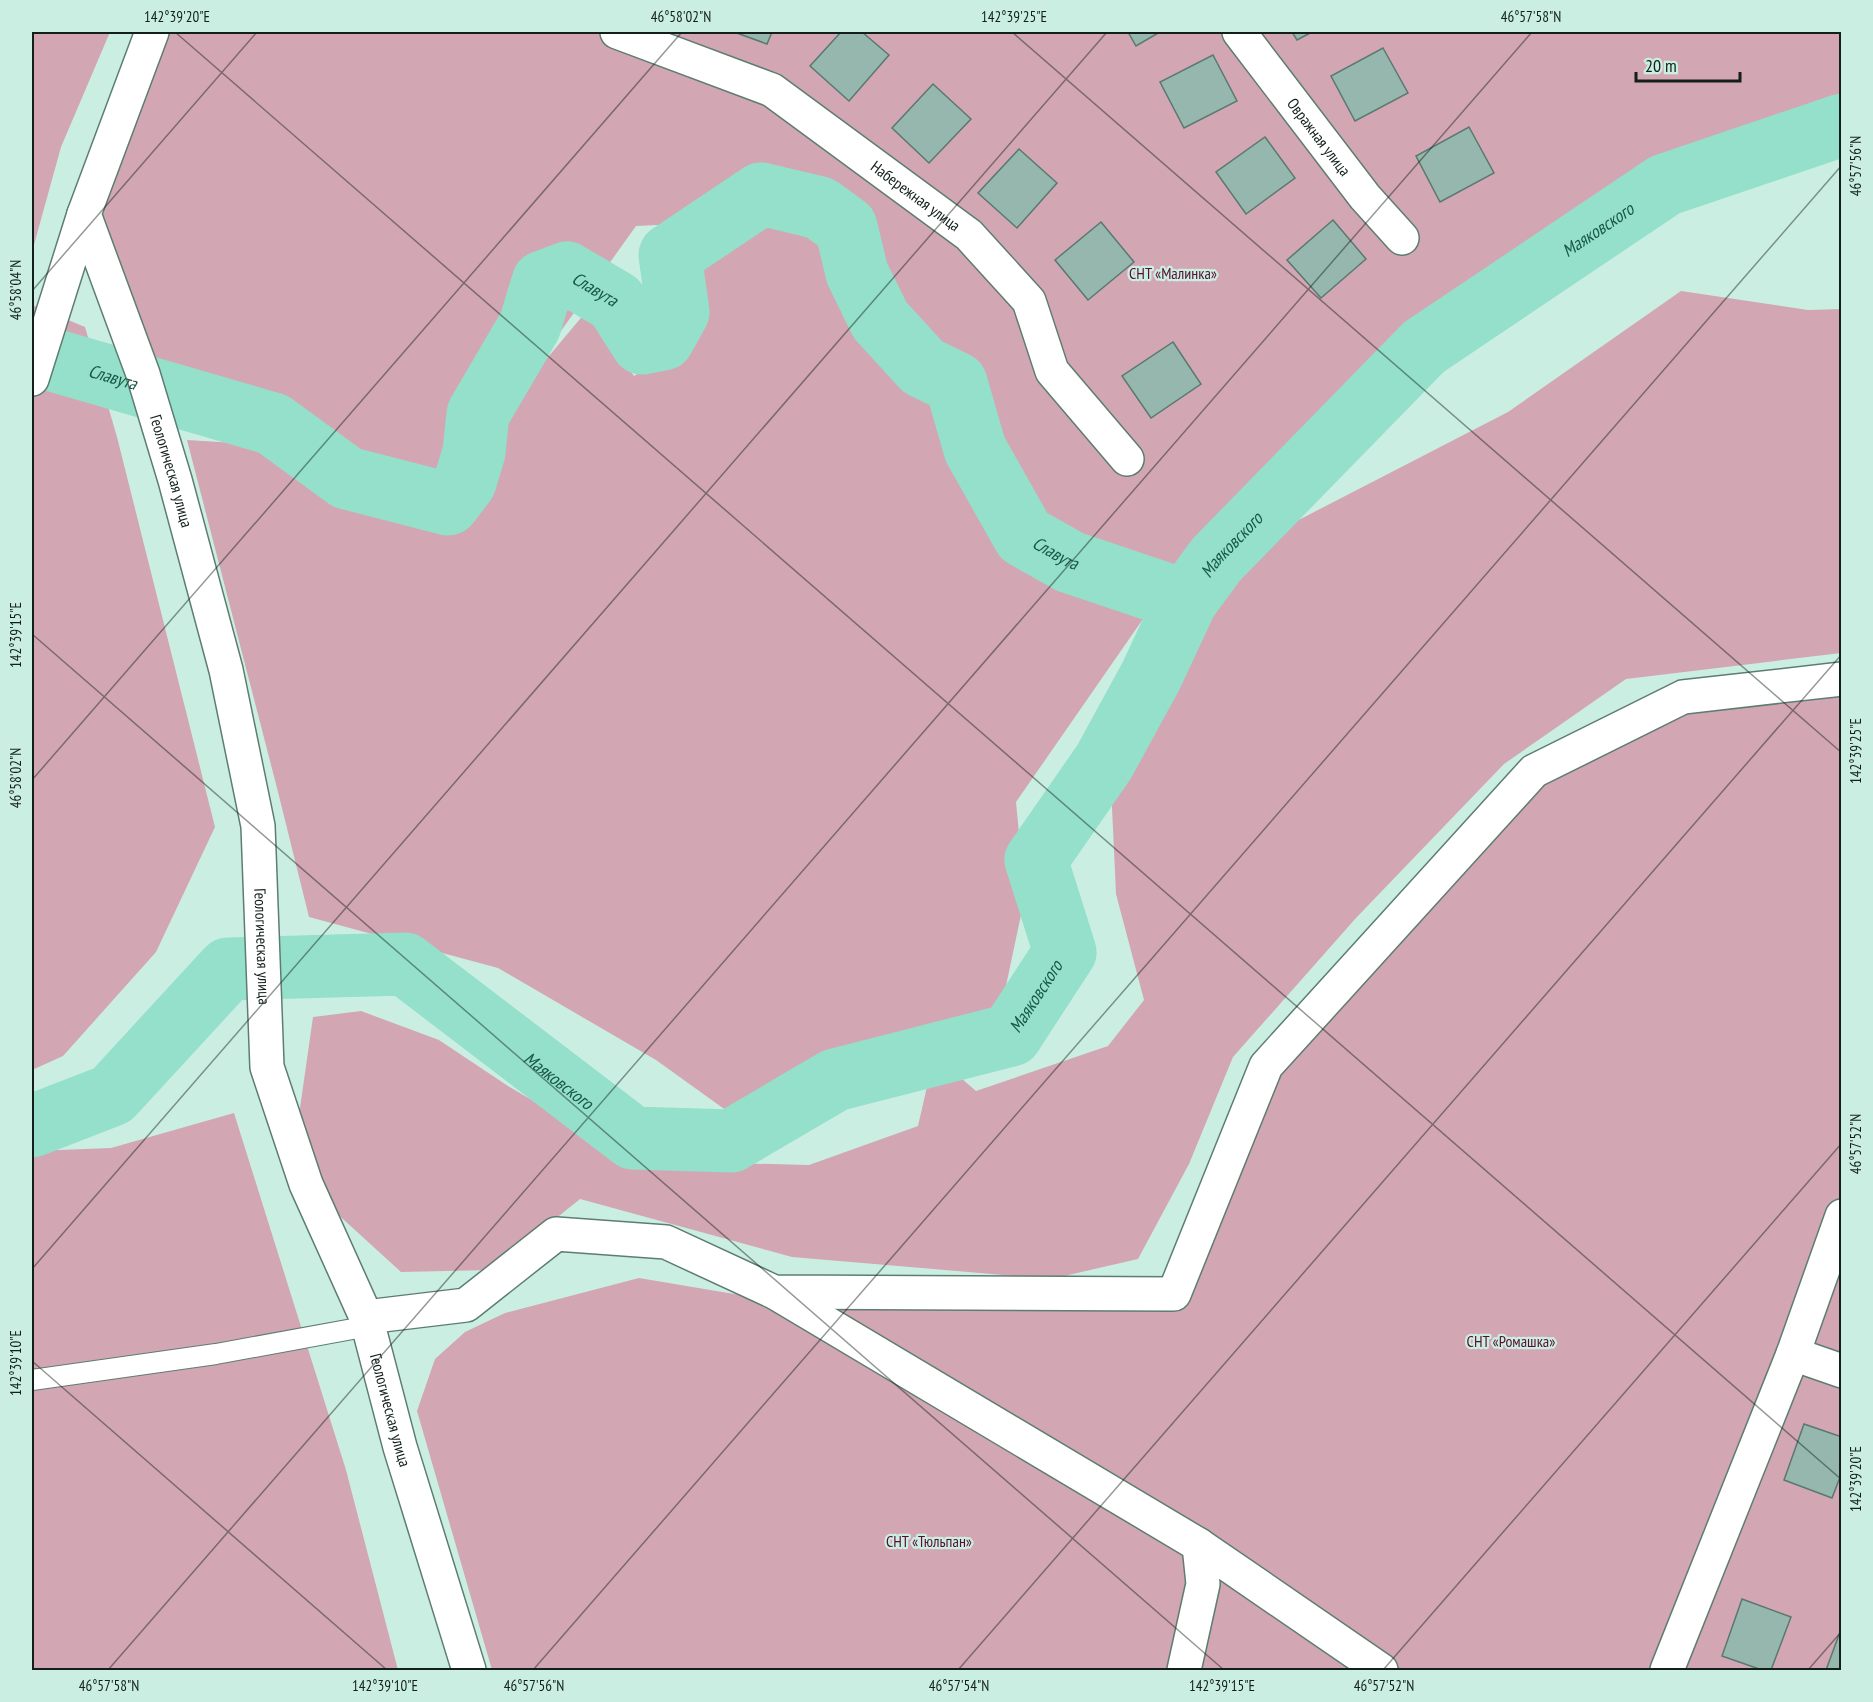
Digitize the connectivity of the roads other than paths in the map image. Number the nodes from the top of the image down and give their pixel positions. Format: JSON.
{"nodes":[{"id":1,"x":152,"y":32,"type":"edge"},
{"id":2,"x":617,"y":32,"type":"edge"},
{"id":3,"x":1239,"y":32,"type":"edge"},
{"id":4,"x":84,"y":214,"type":"junction"},
{"id":5,"x":1402,"y":238,"type":"dead end"},
{"id":6,"x":32,"y":379,"type":"edge"},
{"id":7,"x":1127,"y":459,"type":"dead end"},
{"id":8,"x":1842,"y":680,"type":"edge"},
{"id":9,"x":1842,"y":1216,"type":"edge"},
{"id":10,"x":774,"y":1292,"type":"junction"},
{"id":11,"x":368,"y":1321,"type":"junction"},
{"id":12,"x":1793,"y":1354,"type":"junction"},
{"id":13,"x":1842,"y":1371,"type":"edge"},
{"id":14,"x":32,"y":1380,"type":"edge"},
{"id":15,"x":1199,"y":1545,"type":"junction"},
{"id":16,"x":469,"y":1671,"type":"edge"},
{"id":17,"x":1184,"y":1671,"type":"edge"},
{"id":18,"x":1381,"y":1671,"type":"edge"},
{"id":19,"x":1667,"y":1671,"type":"edge"}],
"edges":[{"from":1,"to":4,"type":"street"},
{"from":2,"to":7,"type":"street","name":"Набережная улица"},
{"from":3,"to":5,"type":"street","name":"Овражная улица"},
{"from":4,"to":6,"type":"street"},
{"from":4,"to":11,"type":"street","name":"Геологическая улица"},
{"from":8,"to":10,"type":"street"},
{"from":9,"to":12,"type":"street"},
{"from":10,"to":11,"type":"street"},
{"from":10,"to":15,"type":"street"},
{"from":11,"to":14,"type":"lane"},
{"from":11,"to":16,"type":"street","name":"Геологическая улица"},
{"from":12,"to":13,"type":"street"},
{"from":12,"to":19,"type":"street"},
{"from":15,"to":17,"type":"street"},
{"from":15,"to":18,"type":"street"}]}
